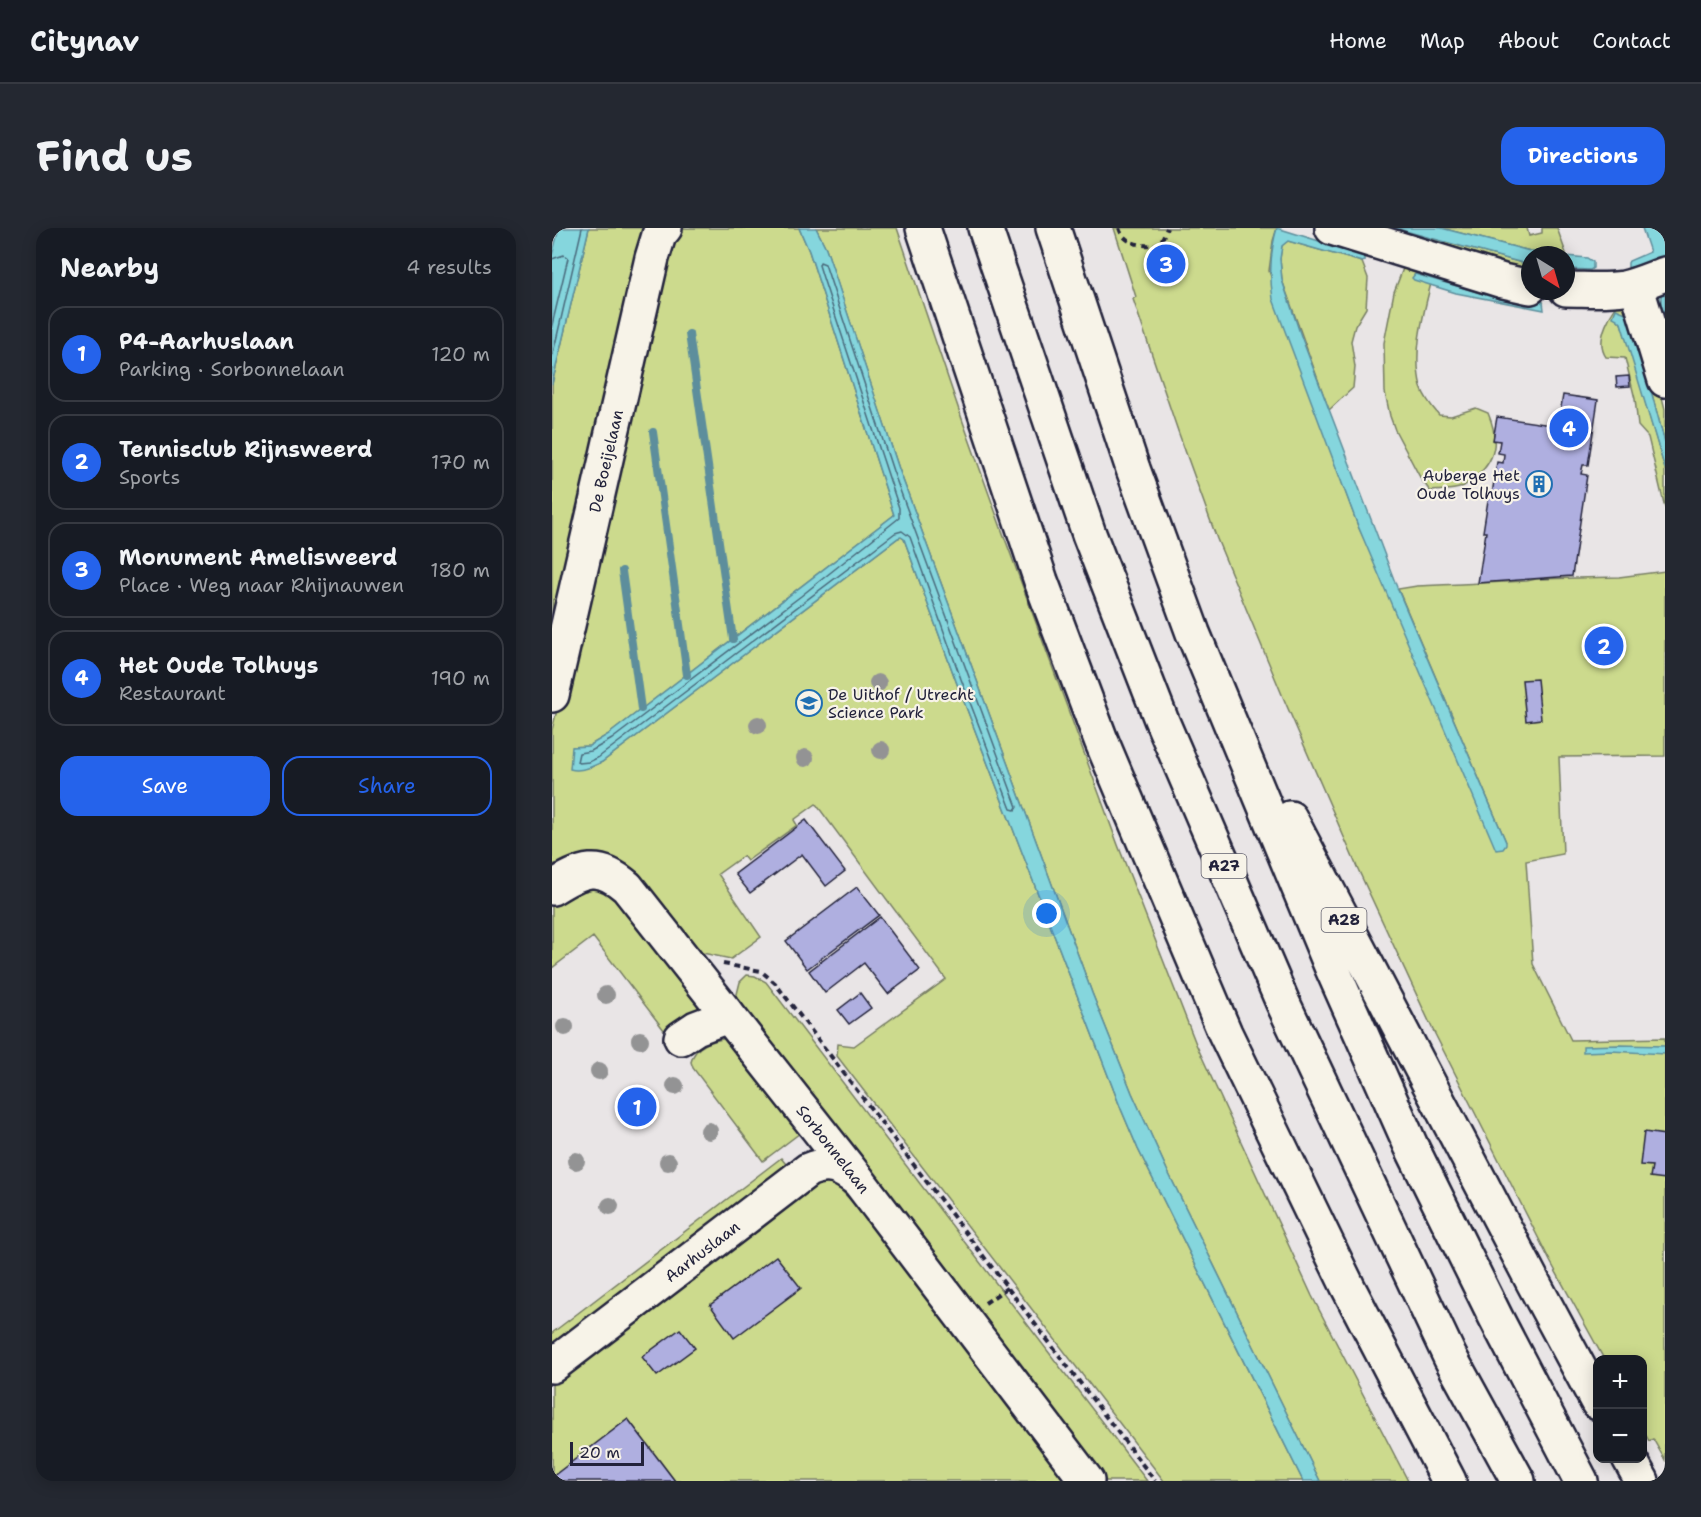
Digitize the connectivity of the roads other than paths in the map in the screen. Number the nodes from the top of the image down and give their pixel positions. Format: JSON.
{"nodes":[{"id":1,"x":664,"y":228,"type":"edge"},
{"id":2,"x":923,"y":228,"type":"edge"},
{"id":3,"x":986,"y":228,"type":"edge"},
{"id":4,"x":1053,"y":228,"type":"edge"},
{"id":5,"x":1332,"y":228,"type":"edge"},
{"id":6,"x":1652,"y":279,"type":"edge"},
{"id":7,"x":1521,"y":285,"type":"edge"},
{"id":8,"x":1575,"y":289,"type":"edge"},
{"id":9,"x":1665,"y":380,"type":"edge"},
{"id":10,"x":1193,"y":633,"type":"junction"},
{"id":11,"x":552,"y":695,"type":"edge"},
{"id":12,"x":552,"y":888,"type":"edge"},
{"id":13,"x":858,"y":1180,"type":"junction"},
{"id":14,"x":552,"y":1366,"type":"edge"},
{"id":15,"x":1593,"y":1394,"type":"edge"},
{"id":16,"x":1632,"y":1463,"type":"edge"},
{"id":17,"x":1087,"y":1481,"type":"edge"},
{"id":18,"x":1449,"y":1481,"type":"edge"},
{"id":19,"x":1518,"y":1481,"type":"edge"},
{"id":20,"x":1581,"y":1481,"type":"edge"},
{"id":21,"x":1642,"y":1481,"type":"edge"}],
"edges":[{"from":1,"to":11,"type":"main road","name":"De Boeijelaan"},
{"from":2,"to":18,"type":"main road"},
{"from":3,"to":19,"type":"main road","number":"A27"},
{"from":4,"to":10,"type":"main road"},
{"from":5,"to":7,"type":"main road"},
{"from":6,"to":8,"type":"main road"},
{"from":6,"to":9,"type":"main road"},
{"from":10,"to":15,"type":"main road","number":"A28"},
{"from":10,"to":20,"type":"main road"},
{"from":12,"to":13,"type":"main road","name":"Sorbonnelaan"},
{"from":13,"to":14,"type":"main road","name":"Aarhuslaan"},
{"from":13,"to":17,"type":"main road","name":"Sorbonnelaan"},
{"from":16,"to":21,"type":"main road"}]}
